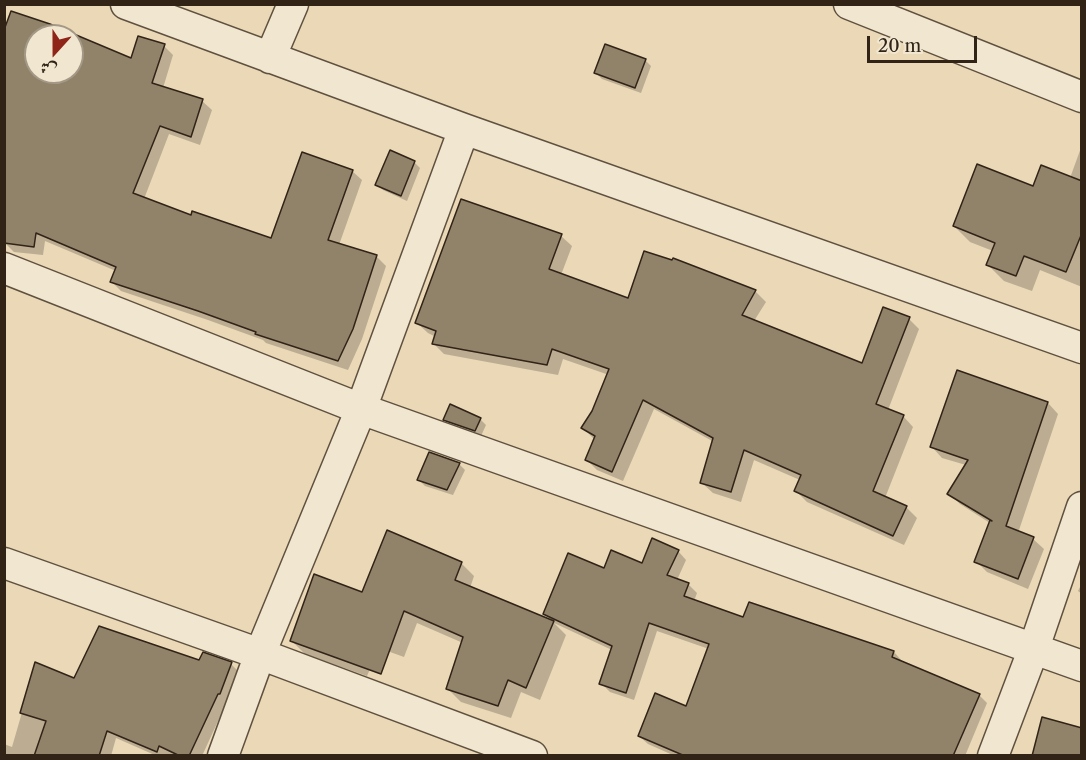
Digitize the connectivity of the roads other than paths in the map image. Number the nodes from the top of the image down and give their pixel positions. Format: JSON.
{"nodes":[{"id":1,"x":126,"y":4,"type":"edge"},
{"id":2,"x":293,"y":4,"type":"edge"},
{"id":3,"x":849,"y":4,"type":"edge"},
{"id":4,"x":270,"y":58,"type":"junction"},
{"id":5,"x":1082,"y":97,"type":"edge"},
{"id":6,"x":464,"y":129,"type":"junction"},
{"id":7,"x":4,"y":268,"type":"edge"},
{"id":8,"x":1082,"y":348,"type":"edge"},
{"id":9,"x":361,"y":409,"type":"junction"},
{"id":10,"x":1082,"y":507,"type":"edge"},
{"id":11,"x":4,"y":563,"type":"edge"},
{"id":12,"x":1034,"y":648,"type":"junction"},
{"id":13,"x":260,"y":654,"type":"junction"},
{"id":14,"x":1082,"y":666,"type":"edge"},
{"id":15,"x":223,"y":756,"type":"edge"},
{"id":16,"x":532,"y":756,"type":"edge"},
{"id":17,"x":993,"y":756,"type":"edge"}],
"edges":[{"from":1,"to":4,"type":"street"},
{"from":2,"to":4,"type":"street"},
{"from":3,"to":5,"type":"street"},
{"from":4,"to":6,"type":"street"},
{"from":6,"to":8,"type":"street"},
{"from":6,"to":9,"type":"street"},
{"from":7,"to":9,"type":"street"},
{"from":9,"to":12,"type":"street"},
{"from":9,"to":13,"type":"street"},
{"from":10,"to":12,"type":"street"},
{"from":11,"to":13,"type":"street"},
{"from":12,"to":14,"type":"street"},
{"from":12,"to":17,"type":"street"},
{"from":13,"to":15,"type":"street"},
{"from":13,"to":16,"type":"street"}]}
